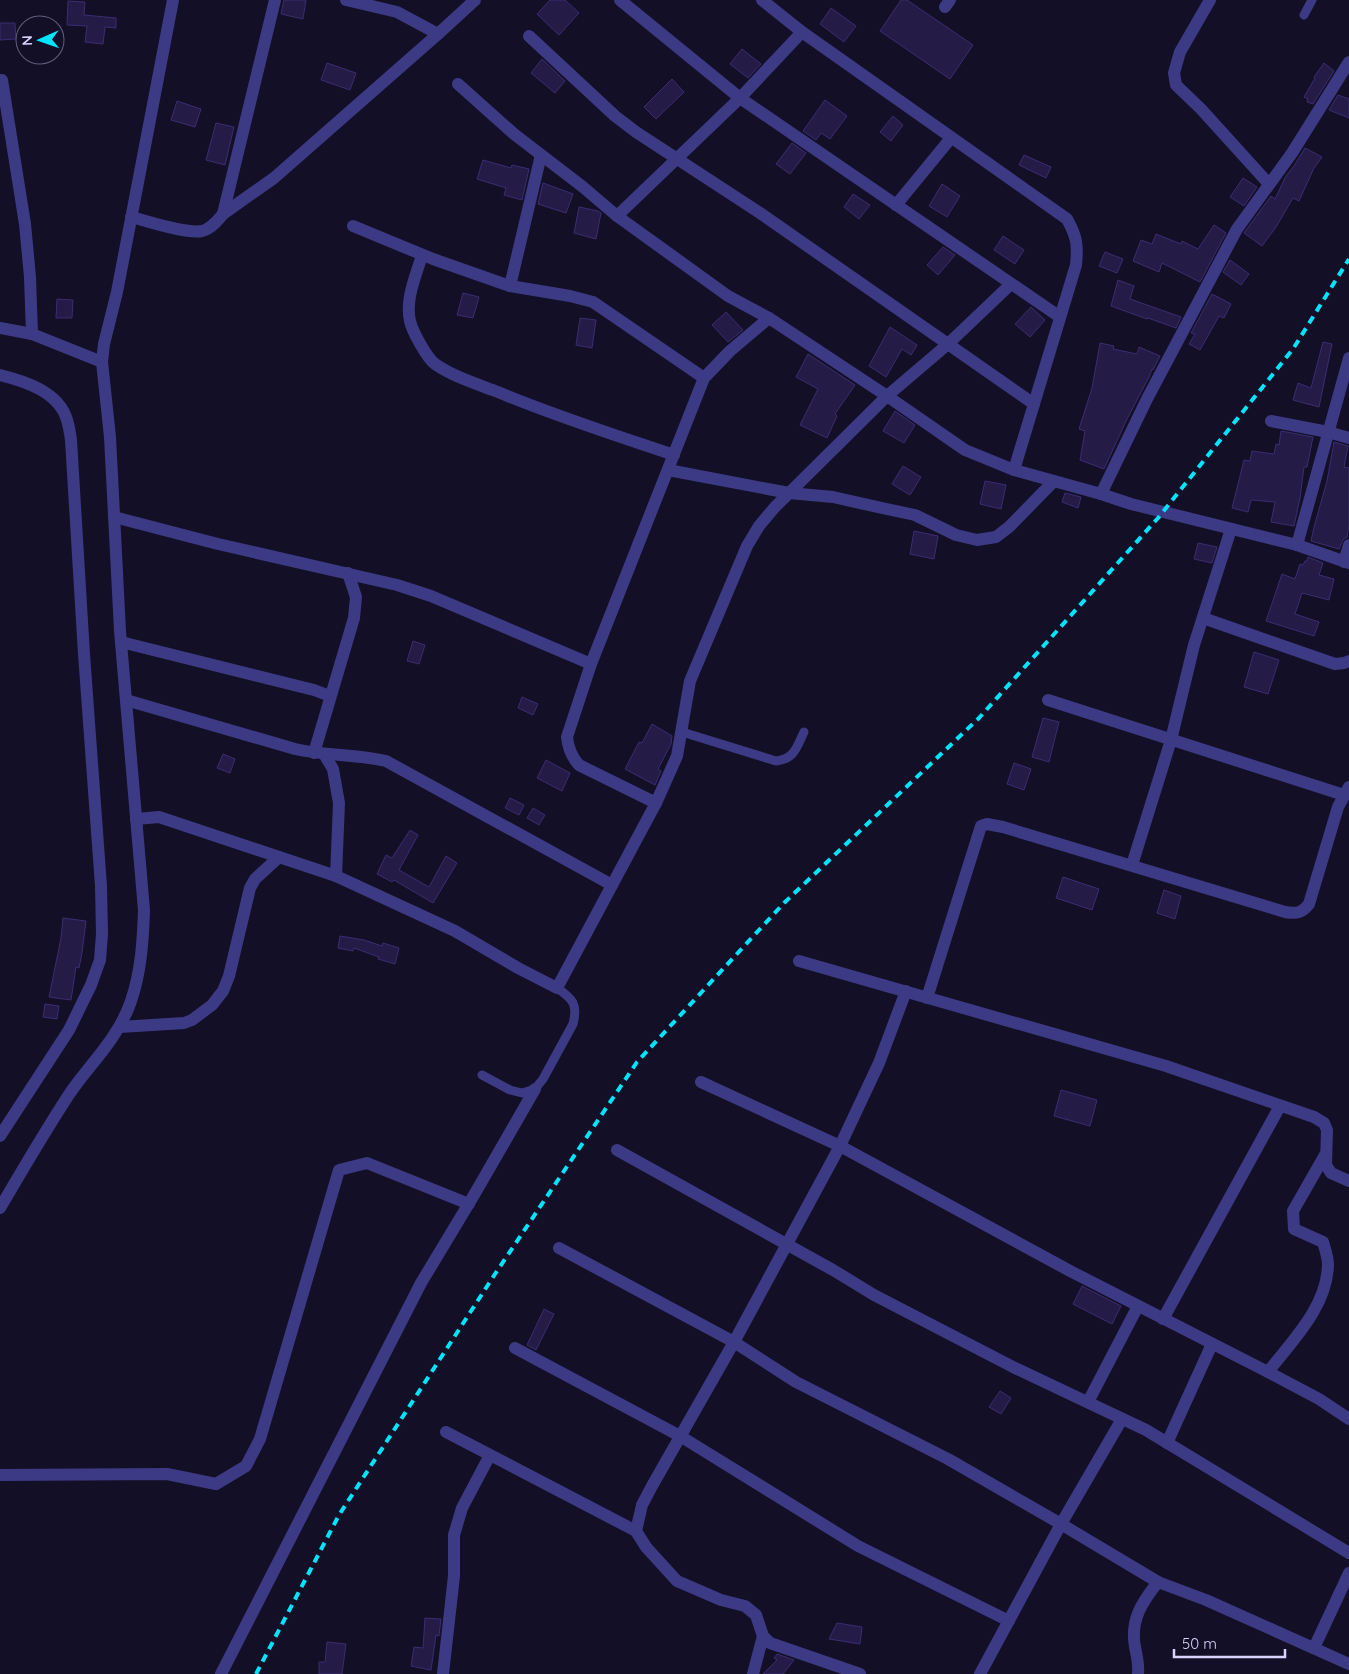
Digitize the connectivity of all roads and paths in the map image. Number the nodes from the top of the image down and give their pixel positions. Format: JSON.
{"nodes":[{"id":1,"x":173,"y":0,"type":"edge"},
{"id":2,"x":275,"y":0,"type":"edge"},
{"id":3,"x":346,"y":0,"type":"edge"},
{"id":4,"x":474,"y":0,"type":"edge"},
{"id":5,"x":620,"y":0,"type":"edge"},
{"id":6,"x":762,"y":0,"type":"edge"},
{"id":7,"x":1210,"y":0,"type":"edge"},
{"id":8,"x":1312,"y":0,"type":"edge"},
{"id":9,"x":398,"y":6,"type":"edge"},
{"id":10,"x":1304,"y":15,"type":"dead end"},
{"id":11,"x":802,"y":32,"type":"junction"},
{"id":12,"x":438,"y":34,"type":"junction"},
{"id":13,"x":530,"y":36,"type":"dead end"},
{"id":14,"x":1349,"y":62,"type":"edge"},
{"id":15,"x":2,"y":80,"type":"dead end"},
{"id":16,"x":458,"y":84,"type":"dead end"},
{"id":17,"x":740,"y":98,"type":"junction"},
{"id":18,"x":951,"y":138,"type":"junction"},
{"id":19,"x":541,"y":155,"type":"junction"},
{"id":20,"x":678,"y":158,"type":"junction"},
{"id":21,"x":1269,"y":184,"type":"junction"},
{"id":22,"x":896,"y":205,"type":"junction"},
{"id":23,"x":223,"y":214,"type":"junction"},
{"id":24,"x":616,"y":216,"type":"junction"},
{"id":25,"x":130,"y":217,"type":"junction"},
{"id":26,"x":353,"y":226,"type":"dead end"},
{"id":27,"x":422,"y":255,"type":"junction"},
{"id":28,"x":1011,"y":284,"type":"junction"},
{"id":29,"x":510,"y":286,"type":"junction"},
{"id":30,"x":1060,"y":317,"type":"junction"},
{"id":31,"x":769,"y":318,"type":"junction"},
{"id":32,"x":0,"y":328,"type":"edge"},
{"id":33,"x":32,"y":334,"type":"junction"},
{"id":34,"x":948,"y":344,"type":"junction"},
{"id":35,"x":1349,"y":358,"type":"edge"},
{"id":36,"x":102,"y":362,"type":"junction"},
{"id":37,"x":0,"y":375,"type":"edge"},
{"id":38,"x":704,"y":378,"type":"junction"},
{"id":39,"x":887,"y":396,"type":"junction"},
{"id":40,"x":1034,"y":404,"type":"junction"},
{"id":41,"x":1271,"y":421,"type":"dead end"},
{"id":42,"x":1328,"y":432,"type":"junction"},
{"id":43,"x":1349,"y":438,"type":"edge"},
{"id":44,"x":674,"y":455,"type":"junction"},
{"id":45,"x":668,"y":470,"type":"junction"},
{"id":46,"x":1014,"y":470,"type":"junction"},
{"id":47,"x":1054,"y":481,"type":"junction"},
{"id":48,"x":789,"y":493,"type":"junction"},
{"id":49,"x":1102,"y":494,"type":"junction"},
{"id":50,"x":114,"y":517,"type":"junction"},
{"id":51,"x":1231,"y":529,"type":"junction"},
{"id":52,"x":1297,"y":545,"type":"junction"},
{"id":53,"x":1349,"y":545,"type":"edge"},
{"id":54,"x":1347,"y":562,"type":"edge"},
{"id":55,"x":348,"y":573,"type":"junction"},
{"id":56,"x":1203,"y":618,"type":"junction"},
{"id":57,"x":121,"y":642,"type":"junction"},
{"id":58,"x":1349,"y":660,"type":"edge"},
{"id":59,"x":591,"y":664,"type":"junction"},
{"id":60,"x":330,"y":696,"type":"junction"},
{"id":61,"x":126,"y":700,"type":"junction"},
{"id":62,"x":1048,"y":700,"type":"dead end"},
{"id":63,"x":682,"y":732,"type":"junction"},
{"id":64,"x":804,"y":732,"type":"dead end"},
{"id":65,"x":1171,"y":740,"type":"junction"},
{"id":66,"x":319,"y":754,"type":"junction"},
{"id":67,"x":1347,"y":791,"type":"edge"},
{"id":68,"x":656,"y":803,"type":"junction"},
{"id":69,"x":136,"y":819,"type":"junction"},
{"id":70,"x":279,"y":856,"type":"junction"},
{"id":71,"x":1132,"y":865,"type":"junction"},
{"id":72,"x":336,"y":876,"type":"junction"},
{"id":73,"x":612,"y":885,"type":"junction"},
{"id":74,"x":799,"y":961,"type":"dead end"},
{"id":75,"x":557,"y":988,"type":"junction"},
{"id":76,"x":906,"y":991,"type":"junction"},
{"id":77,"x":927,"y":998,"type":"junction"},
{"id":78,"x":120,"y":1027,"type":"junction"},
{"id":79,"x":482,"y":1075,"type":"dead end"},
{"id":80,"x":701,"y":1082,"type":"dead end"},
{"id":81,"x":535,"y":1089,"type":"junction"},
{"id":82,"x":1280,"y":1106,"type":"junction"},
{"id":83,"x":0,"y":1136,"type":"edge"},
{"id":84,"x":840,"y":1146,"type":"junction"},
{"id":85,"x":617,"y":1150,"type":"dead end"},
{"id":86,"x":1326,"y":1155,"type":"junction"},
{"id":87,"x":1349,"y":1180,"type":"edge"},
{"id":88,"x":469,"y":1204,"type":"junction"},
{"id":89,"x":0,"y":1208,"type":"edge"},
{"id":90,"x":787,"y":1245,"type":"junction"},
{"id":91,"x":559,"y":1248,"type":"dead end"},
{"id":92,"x":1138,"y":1306,"type":"junction"},
{"id":93,"x":1162,"y":1319,"type":"junction"},
{"id":94,"x":734,"y":1342,"type":"junction"},
{"id":95,"x":1212,"y":1344,"type":"junction"},
{"id":96,"x":515,"y":1348,"type":"dead end"},
{"id":97,"x":1268,"y":1372,"type":"junction"},
{"id":98,"x":1088,"y":1402,"type":"junction"},
{"id":99,"x":1122,"y":1419,"type":"junction"},
{"id":100,"x":1349,"y":1419,"type":"edge"},
{"id":101,"x":446,"y":1432,"type":"dead end"},
{"id":102,"x":680,"y":1436,"type":"junction"},
{"id":103,"x":1167,"y":1443,"type":"junction"},
{"id":104,"x":490,"y":1455,"type":"junction"},
{"id":105,"x":0,"y":1475,"type":"edge"},
{"id":106,"x":1061,"y":1524,"type":"junction"},
{"id":107,"x":636,"y":1531,"type":"junction"},
{"id":108,"x":1349,"y":1553,"type":"edge"},
{"id":109,"x":1349,"y":1572,"type":"edge"},
{"id":110,"x":1158,"y":1582,"type":"junction"},
{"id":111,"x":1009,"y":1621,"type":"junction"},
{"id":112,"x":763,"y":1636,"type":"junction"},
{"id":113,"x":1314,"y":1648,"type":"junction"},
{"id":114,"x":1349,"y":1664,"type":"edge"},
{"id":115,"x":221,"y":1674,"type":"edge"},
{"id":116,"x":443,"y":1674,"type":"edge"},
{"id":117,"x":753,"y":1674,"type":"edge"},
{"id":118,"x":860,"y":1674,"type":"edge"},
{"id":119,"x":980,"y":1674,"type":"edge"},
{"id":120,"x":1138,"y":1674,"type":"edge"}],
"edges":[{"from":1,"to":25,"type":"street"},
{"from":2,"to":23,"type":"street"},
{"from":3,"to":9,"type":"street"},
{"from":4,"to":12,"type":"street"},
{"from":5,"to":17,"type":"street"},
{"from":6,"to":11,"type":"street"},
{"from":7,"to":21,"type":"street"},
{"from":8,"to":10,"type":"lane"},
{"from":9,"to":12,"type":"street"},
{"from":11,"to":17,"type":"street"},
{"from":11,"to":18,"type":"street"},
{"from":12,"to":23,"type":"street"},
{"from":13,"to":20,"type":"street"},
{"from":14,"to":21,"type":"street"},
{"from":15,"to":33,"type":"street"},
{"from":16,"to":19,"type":"street"},
{"from":17,"to":20,"type":"street"},
{"from":17,"to":22,"type":"street"},
{"from":18,"to":22,"type":"street"},
{"from":18,"to":30,"type":"street"},
{"from":19,"to":24,"type":"street"},
{"from":19,"to":29,"type":"street"},
{"from":20,"to":24,"type":"street"},
{"from":20,"to":34,"type":"street"},
{"from":21,"to":49,"type":"street"},
{"from":22,"to":28,"type":"street"},
{"from":23,"to":25,"type":"street"},
{"from":24,"to":31,"type":"street"},
{"from":25,"to":36,"type":"street"},
{"from":26,"to":27,"type":"street"},
{"from":27,"to":29,"type":"street"},
{"from":27,"to":44,"type":"street"},
{"from":28,"to":30,"type":"street"},
{"from":28,"to":34,"type":"street"},
{"from":29,"to":38,"type":"street"},
{"from":30,"to":40,"type":"street"},
{"from":31,"to":38,"type":"street"},
{"from":31,"to":39,"type":"street"},
{"from":32,"to":33,"type":"street"},
{"from":33,"to":36,"type":"street"},
{"from":34,"to":39,"type":"street"},
{"from":34,"to":40,"type":"street"},
{"from":35,"to":42,"type":"street"},
{"from":36,"to":50,"type":"street"},
{"from":37,"to":83,"type":"street"},
{"from":38,"to":44,"type":"street"},
{"from":39,"to":46,"type":"street"},
{"from":39,"to":48,"type":"street"},
{"from":40,"to":46,"type":"street"},
{"from":41,"to":42,"type":"street"},
{"from":42,"to":43,"type":"street"},
{"from":42,"to":52,"type":"street"},
{"from":44,"to":45,"type":"street"},
{"from":45,"to":48,"type":"street"},
{"from":45,"to":59,"type":"street"},
{"from":46,"to":47,"type":"street"},
{"from":47,"to":48,"type":"street"},
{"from":47,"to":49,"type":"street"},
{"from":48,"to":63,"type":"street"},
{"from":49,"to":51,"type":"street"},
{"from":50,"to":55,"type":"street"},
{"from":50,"to":57,"type":"street"},
{"from":51,"to":52,"type":"street"},
{"from":51,"to":56,"type":"street"},
{"from":52,"to":54,"type":"street"},
{"from":53,"to":54,"type":"street"},
{"from":55,"to":59,"type":"street"},
{"from":55,"to":60,"type":"street"},
{"from":56,"to":58,"type":"street"},
{"from":56,"to":65,"type":"street"},
{"from":57,"to":60,"type":"street"},
{"from":57,"to":61,"type":"street"},
{"from":59,"to":68,"type":"street"},
{"from":60,"to":66,"type":"street"},
{"from":61,"to":66,"type":"street"},
{"from":61,"to":69,"type":"street"},
{"from":62,"to":65,"type":"street"},
{"from":63,"to":64,"type":"lane"},
{"from":63,"to":68,"type":"street"},
{"from":65,"to":67,"type":"street"},
{"from":65,"to":71,"type":"street"},
{"from":66,"to":72,"type":"street"},
{"from":66,"to":73,"type":"street"},
{"from":67,"to":71,"type":"street"},
{"from":68,"to":73,"type":"street"},
{"from":69,"to":70,"type":"street"},
{"from":69,"to":78,"type":"street"},
{"from":70,"to":72,"type":"street"},
{"from":70,"to":78,"type":"street"},
{"from":71,"to":77,"type":"street"},
{"from":72,"to":75,"type":"street"},
{"from":73,"to":75,"type":"street"},
{"from":74,"to":76,"type":"street"},
{"from":75,"to":81,"type":"lane"},
{"from":76,"to":77,"type":"street"},
{"from":76,"to":84,"type":"street"},
{"from":77,"to":82,"type":"street"},
{"from":78,"to":89,"type":"street"},
{"from":79,"to":81,"type":"lane"},
{"from":80,"to":84,"type":"street"},
{"from":81,"to":88,"type":"street"},
{"from":82,"to":86,"type":"street"},
{"from":82,"to":93,"type":"street"},
{"from":84,"to":90,"type":"street"},
{"from":84,"to":92,"type":"street"},
{"from":85,"to":90,"type":"street"},
{"from":86,"to":87,"type":"street"},
{"from":86,"to":97,"type":"street"},
{"from":88,"to":105,"type":"street"},
{"from":88,"to":115,"type":"street"},
{"from":90,"to":94,"type":"street"},
{"from":90,"to":98,"type":"street"},
{"from":91,"to":94,"type":"street"},
{"from":92,"to":93,"type":"street"},
{"from":92,"to":98,"type":"street"},
{"from":93,"to":95,"type":"street"},
{"from":94,"to":102,"type":"street"},
{"from":94,"to":106,"type":"street"},
{"from":95,"to":97,"type":"street"},
{"from":95,"to":103,"type":"street"},
{"from":96,"to":102,"type":"street"},
{"from":97,"to":100,"type":"street"},
{"from":98,"to":99,"type":"street"},
{"from":99,"to":103,"type":"street"},
{"from":99,"to":106,"type":"street"},
{"from":101,"to":104,"type":"street"},
{"from":102,"to":107,"type":"street"},
{"from":102,"to":111,"type":"street"},
{"from":103,"to":108,"type":"street"},
{"from":104,"to":107,"type":"street"},
{"from":104,"to":116,"type":"street"},
{"from":106,"to":110,"type":"street"},
{"from":106,"to":111,"type":"street"},
{"from":107,"to":112,"type":"street"},
{"from":109,"to":113,"type":"street"},
{"from":110,"to":113,"type":"street"},
{"from":110,"to":120,"type":"street"},
{"from":111,"to":119,"type":"street"},
{"from":112,"to":117,"type":"street"},
{"from":112,"to":118,"type":"street"},
{"from":113,"to":114,"type":"street"}]}
